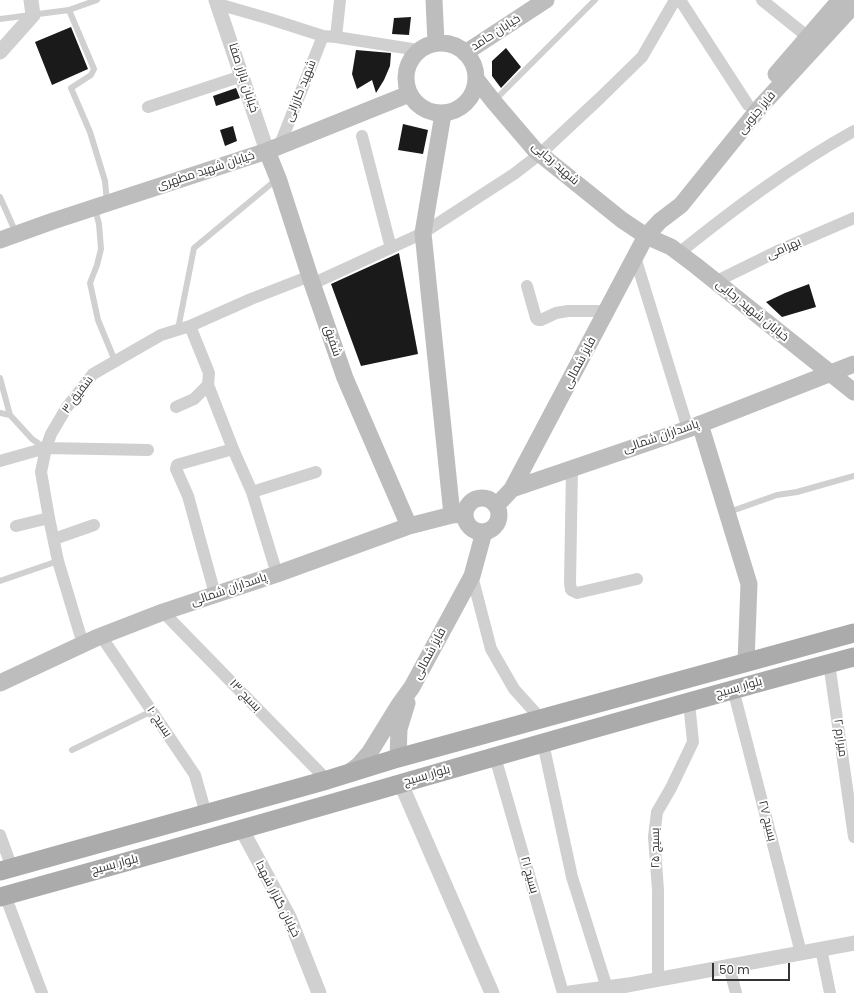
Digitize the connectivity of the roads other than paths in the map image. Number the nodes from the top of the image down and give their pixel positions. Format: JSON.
{"nodes":[{"id":1,"x":31,"y":0,"type":"edge"},
{"id":2,"x":97,"y":0,"type":"edge"},
{"id":3,"x":340,"y":0,"type":"edge"},
{"id":4,"x":434,"y":0,"type":"edge"},
{"id":5,"x":546,"y":0,"type":"edge"},
{"id":6,"x":595,"y":0,"type":"edge"},
{"id":7,"x":675,"y":0,"type":"edge"},
{"id":8,"x":680,"y":0,"type":"edge"},
{"id":9,"x":762,"y":0,"type":"edge"},
{"id":10,"x":840,"y":0,"type":"edge"},
{"id":11,"x":217,"y":2,"type":"edge"},
{"id":12,"x":854,"y":5,"type":"edge"},
{"id":13,"x":68,"y":10,"type":"junction"},
{"id":14,"x":33,"y":15,"type":"junction"},
{"id":15,"x":0,"y":19,"type":"edge"},
{"id":16,"x":323,"y":36,"type":"junction"},
{"id":17,"x":336,"y":37,"type":"junction"},
{"id":18,"x":808,"y":37,"type":"junction"},
{"id":19,"x":436,"y":42,"type":"junction"},
{"id":20,"x":418,"y":50,"type":"junction"},
{"id":21,"x":0,"y":52,"type":"edge"},
{"id":22,"x":465,"y":53,"type":"junction"},
{"id":23,"x":242,"y":76,"type":"junction"},
{"id":24,"x":476,"y":79,"type":"junction"},
{"id":25,"x":409,"y":94,"type":"junction"},
{"id":26,"x":494,"y":102,"type":"junction"},
{"id":27,"x":748,"y":105,"type":"junction"},
{"id":28,"x":148,"y":107,"type":"dead end"},
{"id":29,"x":443,"y":114,"type":"junction"},
{"id":30,"x":854,"y":131,"type":"edge"},
{"id":31,"x":362,"y":136,"type":"dead end"},
{"id":32,"x":273,"y":149,"type":"junction"},
{"id":33,"x":540,"y":154,"type":"junction"},
{"id":34,"x":278,"y":178,"type":"junction"},
{"id":35,"x":0,"y":197,"type":"edge"},
{"id":36,"x":101,"y":205,"type":"junction"},
{"id":37,"x":854,"y":218,"type":"edge"},
{"id":38,"x":660,"y":221,"type":"junction"},
{"id":39,"x":423,"y":233,"type":"junction"},
{"id":40,"x":17,"y":234,"type":"junction"},
{"id":41,"x":646,"y":236,"type":"junction"},
{"id":42,"x":0,"y":240,"type":"edge"},
{"id":43,"x":391,"y":248,"type":"junction"},
{"id":44,"x":679,"y":254,"type":"junction"},
{"id":45,"x":635,"y":257,"type":"junction"},
{"id":46,"x":311,"y":280,"type":"junction"},
{"id":47,"x":715,"y":282,"type":"junction"},
{"id":48,"x":527,"y":286,"type":"dead end"},
{"id":49,"x":607,"y":311,"type":"junction"},
{"id":50,"x":190,"y":326,"type":"junction"},
{"id":51,"x":178,"y":329,"type":"junction"},
{"id":52,"x":115,"y":361,"type":"junction"},
{"id":53,"x":854,"y":364,"type":"edge"},
{"id":54,"x":829,"y":372,"type":"junction"},
{"id":55,"x":0,"y":378,"type":"edge"},
{"id":56,"x":208,"y":385,"type":"junction"},
{"id":57,"x":854,"y":392,"type":"edge"},
{"id":58,"x":176,"y":407,"type":"dead end"},
{"id":59,"x":0,"y":413,"type":"edge"},
{"id":60,"x":10,"y":415,"type":"junction"},
{"id":61,"x":694,"y":426,"type":"junction"},
{"id":62,"x":46,"y":448,"type":"junction"},
{"id":63,"x":233,"y":449,"type":"junction"},
{"id":64,"x":148,"y":450,"type":"dead end"},
{"id":65,"x":0,"y":462,"type":"edge"},
{"id":66,"x":572,"y":468,"type":"junction"},
{"id":67,"x":316,"y":472,"type":"dead end"},
{"id":68,"x":854,"y":476,"type":"edge"},
{"id":69,"x":512,"y":489,"type":"junction"},
{"id":70,"x":252,"y":492,"type":"junction"},
{"id":71,"x":497,"y":505,"type":"junction"},
{"id":72,"x":727,"y":512,"type":"junction"},
{"id":73,"x":458,"y":515,"type":"junction"},
{"id":74,"x":49,"y":518,"type":"junction"},
{"id":75,"x":16,"y":526,"type":"dead end"},
{"id":76,"x":94,"y":526,"type":"dead end"},
{"id":77,"x":409,"y":526,"type":"junction"},
{"id":78,"x":484,"y":532,"type":"junction"},
{"id":79,"x":54,"y":539,"type":"junction"},
{"id":80,"x":58,"y":561,"type":"junction"},
{"id":81,"x":277,"y":574,"type":"junction"},
{"id":82,"x":472,"y":576,"type":"junction"},
{"id":83,"x":638,"y":579,"type":"dead end"},
{"id":84,"x":0,"y":581,"type":"edge"},
{"id":85,"x":215,"y":594,"type":"junction"},
{"id":86,"x":163,"y":612,"type":"junction"},
{"id":87,"x":854,"y":633,"type":"edge"},
{"id":88,"x":101,"y":636,"type":"junction"},
{"id":89,"x":83,"y":644,"type":"junction"},
{"id":90,"x":854,"y":657,"type":"edge"},
{"id":91,"x":746,"y":662,"type":"junction"},
{"id":92,"x":829,"y":663,"type":"junction"},
{"id":93,"x":0,"y":683,"type":"edge"},
{"id":94,"x":412,"y":687,"type":"junction"},
{"id":95,"x":733,"y":689,"type":"junction"},
{"id":96,"x":689,"y":702,"type":"junction"},
{"id":97,"x":584,"y":707,"type":"junction"},
{"id":98,"x":152,"y":711,"type":"junction"},
{"id":99,"x":541,"y":719,"type":"junction"},
{"id":100,"x":590,"y":730,"type":"junction"},
{"id":101,"x":543,"y":743,"type":"junction"},
{"id":102,"x":72,"y":750,"type":"dead end"},
{"id":103,"x":495,"y":757,"type":"junction"},
{"id":104,"x":398,"y":758,"type":"junction"},
{"id":105,"x":347,"y":775,"type":"junction"},
{"id":106,"x":327,"y":780,"type":"junction"},
{"id":107,"x":401,"y":784,"type":"junction"},
{"id":108,"x":206,"y":814,"type":"junction"},
{"id":109,"x":242,"y":830,"type":"junction"},
{"id":110,"x":0,"y":835,"type":"edge"},
{"id":111,"x":854,"y":837,"type":"edge"},
{"id":112,"x":6,"y":869,"type":"edge"},
{"id":113,"x":3,"y":896,"type":"edge"},
{"id":114,"x":854,"y":943,"type":"edge"},
{"id":115,"x":821,"y":949,"type":"junction"},
{"id":116,"x":801,"y":953,"type":"junction"},
{"id":117,"x":729,"y":966,"type":"junction"},
{"id":118,"x":658,"y":980,"type":"junction"},
{"id":119,"x":607,"y":988,"type":"junction"},
{"id":120,"x":628,"y":989,"type":"edge"},
{"id":121,"x":42,"y":993,"type":"edge"},
{"id":122,"x":319,"y":993,"type":"edge"},
{"id":123,"x":492,"y":993,"type":"edge"},
{"id":124,"x":563,"y":993,"type":"edge"},
{"id":125,"x":570,"y":993,"type":"edge"},
{"id":126,"x":736,"y":993,"type":"edge"},
{"id":127,"x":830,"y":993,"type":"edge"}],
"edges":[{"from":1,"to":14,"type":"street"},
{"from":2,"to":13,"type":"lane"},
{"from":3,"to":17,"type":"street"},
{"from":4,"to":19,"type":"main road"},
{"from":5,"to":22,"type":"main road","name":"خیابان حامد"},
{"from":6,"to":26,"type":"lane"},
{"from":7,"to":33,"type":"street","name":"شفیق ۳"},
{"from":8,"to":27,"type":"street"},
{"from":9,"to":18,"type":"street"},
{"from":10,"to":18,"type":"main road","name":"فایز جنوبی"},
{"from":11,"to":16,"type":"street"},
{"from":11,"to":23,"type":"street","name":"خیابان بازار صفا"},
{"from":12,"to":38,"type":"main road","name":"فایز جنوبی"},
{"from":13,"to":14,"type":"lane"},
{"from":13,"to":36,"type":"lane"},
{"from":14,"to":15,"type":"lane"},
{"from":14,"to":21,"type":"street"},
{"from":16,"to":17,"type":"street"},
{"from":16,"to":32,"type":"street","name":"شهید کازرانی"},
{"from":17,"to":20,"type":"street"},
{"from":18,"to":27,"type":"main road","name":"فایز جنوبی"},
{"from":19,"to":20,"type":"main road"},
{"from":19,"to":22,"type":"main road"},
{"from":20,"to":25,"type":"main road"},
{"from":22,"to":24,"type":"main road"},
{"from":23,"to":28,"type":"street"},
{"from":23,"to":32,"type":"street","name":"خیابان بازار صفا"},
{"from":24,"to":26,"type":"main road","name":"شهید رجایی"},
{"from":24,"to":29,"type":"main road"},
{"from":25,"to":29,"type":"main road"},
{"from":25,"to":32,"type":"main road","name":"خیابان شهید مطهری"},
{"from":26,"to":33,"type":"main road","name":"شهید رجایی"},
{"from":27,"to":38,"type":"main road","name":"فایز جنوبی"},
{"from":29,"to":39,"type":"main road"},
{"from":30,"to":44,"type":"street"},
{"from":31,"to":43,"type":"street"},
{"from":32,"to":34,"type":"main road","name":"شفیق"},
{"from":32,"to":36,"type":"main road","name":"خیابان شهید مطهری"},
{"from":33,"to":39,"type":"street","name":"شفیق ۳"},
{"from":33,"to":41,"type":"main road","name":"شهید رجایی"},
{"from":34,"to":46,"type":"main road","name":"شفیق"},
{"from":34,"to":51,"type":"lane"},
{"from":35,"to":40,"type":"lane"},
{"from":36,"to":40,"type":"main road","name":"خیابان شهید مطهری"},
{"from":36,"to":52,"type":"lane"},
{"from":37,"to":47,"type":"street","name":"بهرامی"},
{"from":38,"to":41,"type":"main road","name":"فایز جنوبی"},
{"from":39,"to":43,"type":"street","name":"شفیق ۳"},
{"from":39,"to":73,"type":"main road"},
{"from":40,"to":42,"type":"main road","name":"خیابان شهید مطهری"},
{"from":41,"to":44,"type":"main road","name":"خیابان شهید رجایی"},
{"from":41,"to":45,"type":"main road","name":"فایز شمالی"},
{"from":43,"to":46,"type":"street","name":"شفیق ۳"},
{"from":44,"to":47,"type":"main road","name":"خیابان شهید رجایی"},
{"from":45,"to":49,"type":"main road","name":"فایز شمالی"},
{"from":45,"to":61,"type":"street"},
{"from":46,"to":50,"type":"street","name":"شفیق ۳"},
{"from":46,"to":77,"type":"main road","name":"شفیق"},
{"from":47,"to":54,"type":"main road","name":"خیابان شهید رجایی"},
{"from":48,"to":49,"type":"street"},
{"from":49,"to":69,"type":"main road","name":"فایز شمالی"},
{"from":50,"to":51,"type":"street","name":"شفیق ۳"},
{"from":50,"to":56,"type":"street"},
{"from":51,"to":52,"type":"street","name":"شفیق ۳"},
{"from":52,"to":62,"type":"street","name":"شفیق ۳"},
{"from":53,"to":54,"type":"main road","name":"پاسداران شمالی"},
{"from":54,"to":57,"type":"main road","name":"خیابان شهید رجایی"},
{"from":54,"to":61,"type":"main road","name":"پاسداران شمالی"},
{"from":55,"to":60,"type":"lane"},
{"from":56,"to":58,"type":"street"},
{"from":56,"to":63,"type":"street"},
{"from":59,"to":60,"type":"lane"},
{"from":60,"to":62,"type":"lane"},
{"from":61,"to":66,"type":"main road","name":"پاسداران شمالی"},
{"from":61,"to":72,"type":"main road"},
{"from":62,"to":64,"type":"street"},
{"from":62,"to":65,"type":"street"},
{"from":62,"to":74,"type":"street","name":"شفیق ۳"},
{"from":63,"to":70,"type":"street"},
{"from":63,"to":85,"type":"street"},
{"from":66,"to":69,"type":"main road","name":"پاسداران شمالی"},
{"from":66,"to":83,"type":"street"},
{"from":67,"to":70,"type":"street"},
{"from":68,"to":72,"type":"lane"},
{"from":69,"to":71,"type":"main road","name":"پاسداران شمالی"},
{"from":70,"to":81,"type":"street"},
{"from":71,"to":73,"type":"main road"},
{"from":71,"to":78,"type":"main road"},
{"from":72,"to":91,"type":"main road"},
{"from":73,"to":77,"type":"main road","name":"پاسداران شمالی"},
{"from":73,"to":78,"type":"main road"},
{"from":74,"to":75,"type":"street"},
{"from":74,"to":79,"type":"street","name":"شفیق ۳"},
{"from":76,"to":79,"type":"street"},
{"from":77,"to":81,"type":"main road","name":"پاسداران شمالی"},
{"from":78,"to":82,"type":"main road","name":"فایز شمالی"},
{"from":79,"to":80,"type":"street","name":"شفیق ۳"},
{"from":80,"to":84,"type":"lane"},
{"from":80,"to":89,"type":"street","name":"شفیق ۳"},
{"from":81,"to":85,"type":"main road","name":"پاسداران شمالی"},
{"from":82,"to":94,"type":"main road","name":"فایز شمالی"},
{"from":82,"to":99,"type":"street"},
{"from":85,"to":86,"type":"main road","name":"پاسداران شمالی"},
{"from":86,"to":88,"type":"main road","name":"پاسداران شمالی"},
{"from":86,"to":106,"type":"street","name":"بسیج ۱۳"},
{"from":87,"to":91,"type":"main road","name":"بلوار بسیج"},
{"from":88,"to":89,"type":"main road","name":"پاسداران شمالی"},
{"from":88,"to":98,"type":"street","name":"بسیج ۱۰"},
{"from":89,"to":93,"type":"main road","name":"پاسداران شمالی"},
{"from":90,"to":92,"type":"main road","name":"بلوار بسیج"},
{"from":91,"to":97,"type":"main road","name":"بلوار بسیج"},
{"from":92,"to":95,"type":"main road","name":"بلوار بسیج"},
{"from":92,"to":111,"type":"street","name":"میرارم ۲"},
{"from":94,"to":104,"type":"main road","name":"فایز شمالی"},
{"from":94,"to":105,"type":"main road","name":"فایز شمالی"},
{"from":95,"to":96,"type":"main road","name":"بلوار بسیج"},
{"from":95,"to":116,"type":"street","name":"بسیج ۲۷"},
{"from":96,"to":100,"type":"main road","name":"بلوار بسیج"},
{"from":96,"to":118,"type":"street","name":"بسیج ۲۵"},
{"from":97,"to":99,"type":"main road","name":"بلوار بسیج"},
{"from":97,"to":100,"type":"main road"},
{"from":98,"to":102,"type":"lane"},
{"from":98,"to":108,"type":"street","name":"بسیج ۱۰"},
{"from":99,"to":104,"type":"main road","name":"بلوار بسیج"},
{"from":100,"to":101,"type":"main road","name":"بلوار بسیج"},
{"from":101,"to":103,"type":"main road","name":"بلوار بسیج"},
{"from":101,"to":119,"type":"street"},
{"from":103,"to":107,"type":"main road","name":"بلوار بسیج"},
{"from":103,"to":124,"type":"street","name":"بسیج ۲۱"},
{"from":104,"to":105,"type":"main road","name":"بلوار بسیج"},
{"from":104,"to":107,"type":"main road"},
{"from":105,"to":106,"type":"main road","name":"بلوار بسیج"},
{"from":106,"to":108,"type":"main road","name":"بلوار بسیج"},
{"from":107,"to":109,"type":"main road","name":"بلوار بسیج"},
{"from":107,"to":123,"type":"street"},
{"from":108,"to":112,"type":"main road","name":"بلوار بسیج"},
{"from":109,"to":113,"type":"main road","name":"بلوار بسیج"},
{"from":109,"to":122,"type":"street","name":"خیابان گلزار شهدا"},
{"from":110,"to":112,"type":"street"},
{"from":113,"to":121,"type":"street"},
{"from":114,"to":115,"type":"street"},
{"from":115,"to":116,"type":"street"},
{"from":115,"to":127,"type":"street"},
{"from":116,"to":117,"type":"street"},
{"from":117,"to":118,"type":"street"},
{"from":117,"to":126,"type":"street"},
{"from":118,"to":120,"type":"street"},
{"from":119,"to":120,"type":"street"},
{"from":119,"to":125,"type":"street"}]}
